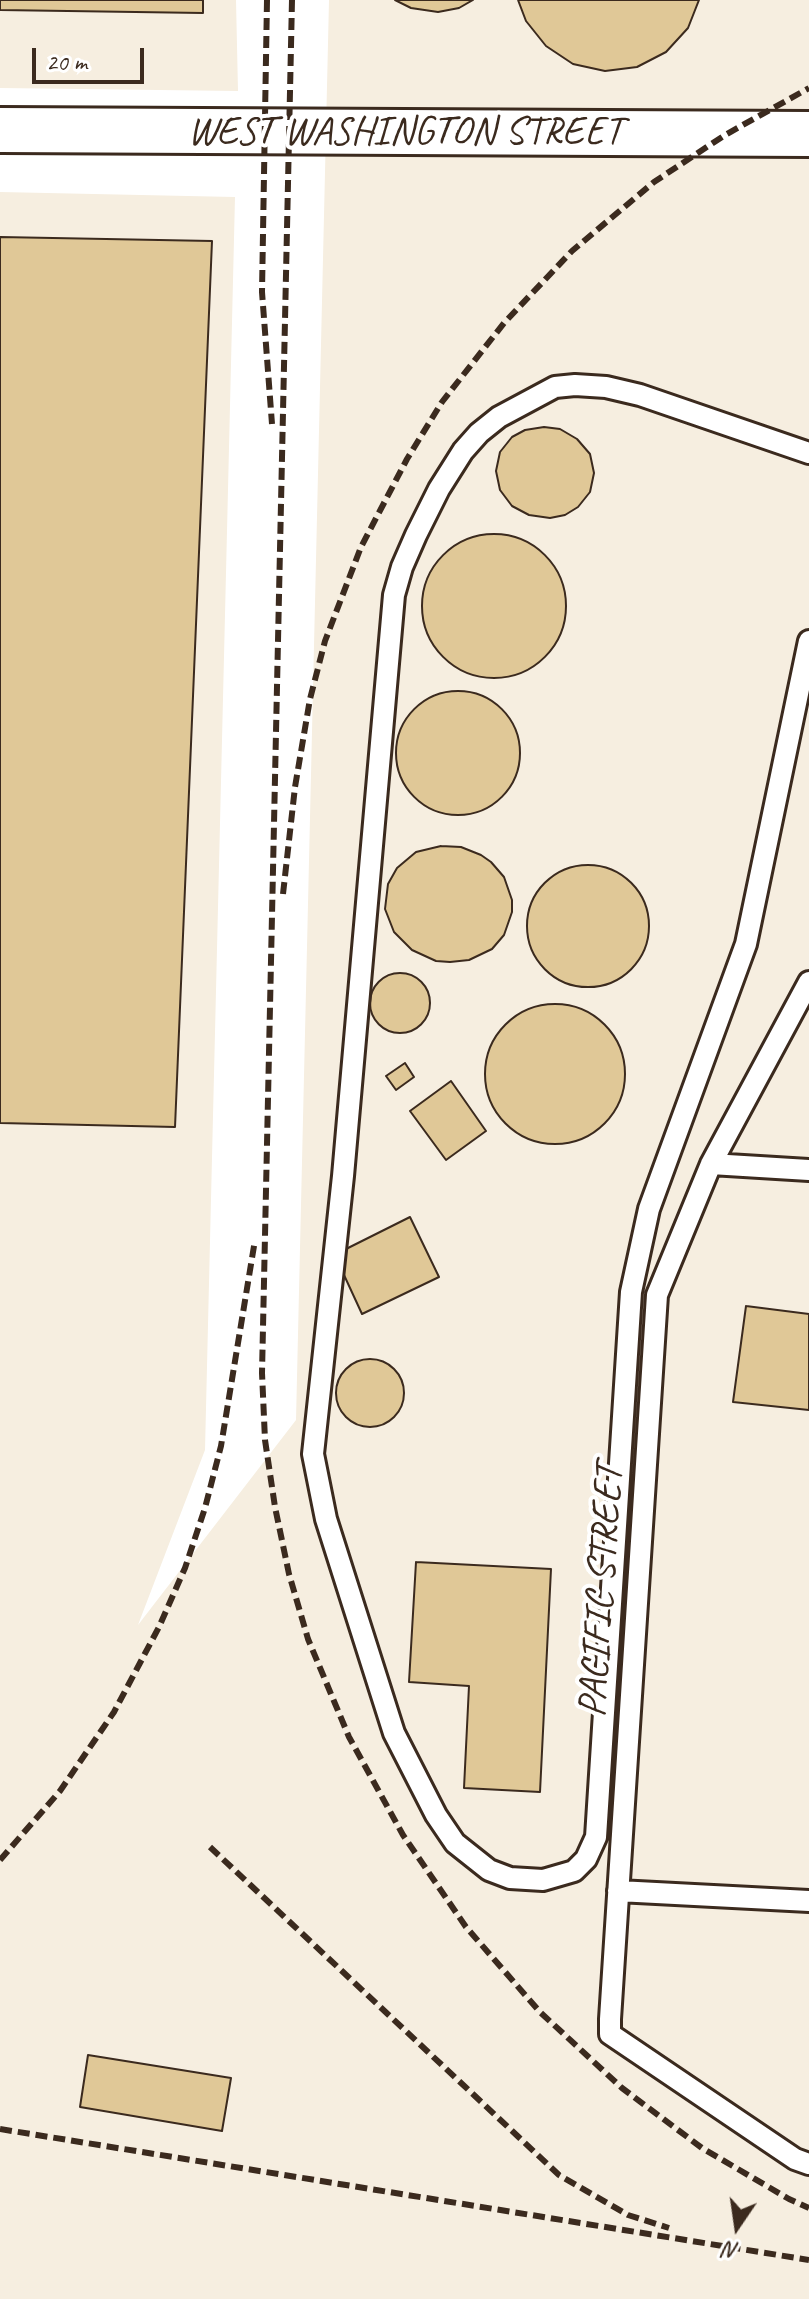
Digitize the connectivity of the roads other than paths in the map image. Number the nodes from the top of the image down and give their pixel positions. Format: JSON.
{"nodes":[{"id":1,"x":0,"y":130,"type":"edge"},
{"id":2,"x":809,"y":134,"type":"edge"},
{"id":3,"x":809,"y":453,"type":"edge"},
{"id":4,"x":809,"y":641,"type":"edge"},
{"id":5,"x":809,"y":982,"type":"edge"},
{"id":6,"x":711,"y":1164,"type":"junction"},
{"id":7,"x":809,"y":1170,"type":"edge"},
{"id":8,"x":618,"y":1891,"type":"junction"},
{"id":9,"x":809,"y":1901,"type":"edge"},
{"id":10,"x":809,"y":2164,"type":"edge"}],
"edges":[{"from":1,"to":2,"type":"street","name":"WEST WASHINGTON STREET"},
{"from":3,"to":4,"type":"lane"},
{"from":5,"to":6,"type":"lane","name":"PACIFIC STREET"},
{"from":6,"to":7,"type":"lane"},
{"from":6,"to":8,"type":"lane","name":"PACIFIC STREET"},
{"from":8,"to":9,"type":"lane"},
{"from":8,"to":10,"type":"lane","name":"PACIFIC STREET"}]}
